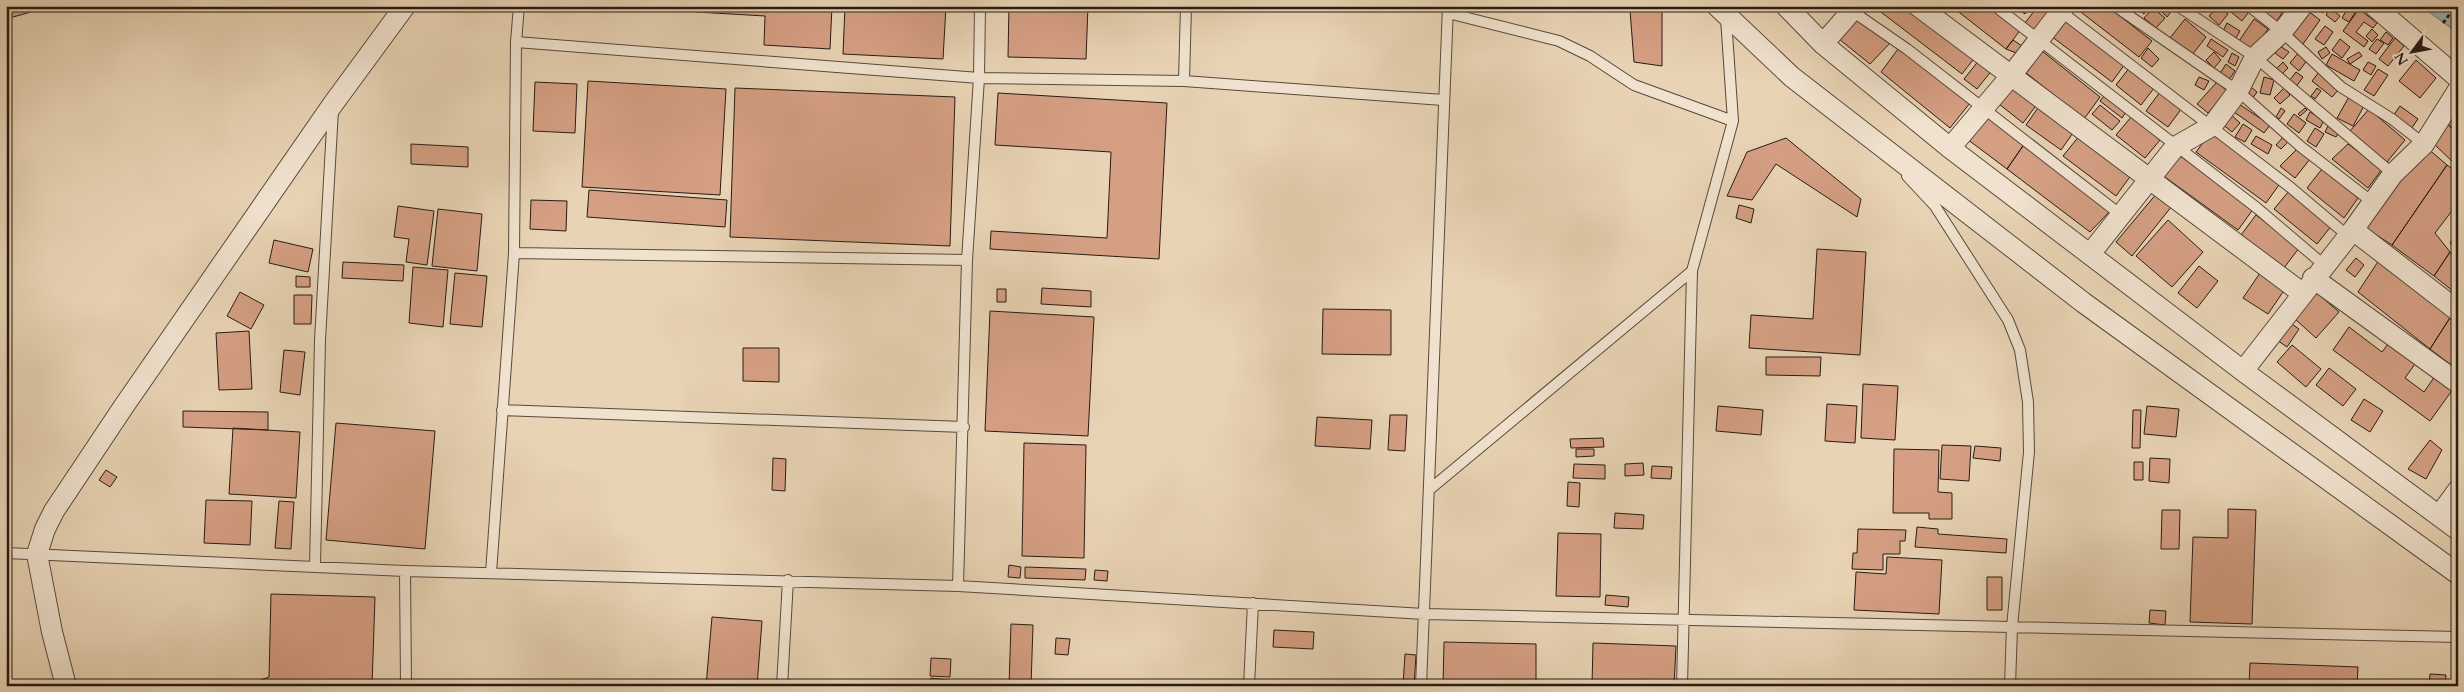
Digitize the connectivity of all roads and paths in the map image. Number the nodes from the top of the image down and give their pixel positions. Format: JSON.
{"nodes":[{"id":1,"x":405,"y":6,"type":"edge"},
{"id":2,"x":519,"y":6,"type":"edge"},
{"id":3,"x":980,"y":6,"type":"edge"},
{"id":4,"x":1186,"y":6,"type":"edge"},
{"id":5,"x":1786,"y":6,"type":"edge"},
{"id":6,"x":1918,"y":6,"type":"edge"},
{"id":7,"x":1995,"y":6,"type":"edge"},
{"id":8,"x":2115,"y":6,"type":"edge"},
{"id":9,"x":2178,"y":6,"type":"edge"},
{"id":10,"x":2249,"y":6,"type":"edge"},
{"id":11,"x":2302,"y":6,"type":"edge"},
{"id":12,"x":2374,"y":6,"type":"edge"},
{"id":13,"x":2456,"y":6,"type":"edge"},
{"id":14,"x":2060,"y":8,"type":"edge"},
{"id":15,"x":1448,"y":9,"type":"edge"},
{"id":16,"x":1854,"y":9,"type":"edge"},
{"id":17,"x":1725,"y":10,"type":"edge"},
{"id":18,"x":2443,"y":22,"type":"dead end"},
{"id":19,"x":2282,"y":32,"type":"junction"},
{"id":20,"x":2039,"y":40,"type":"junction"},
{"id":21,"x":516,"y":42,"type":"junction"},
{"id":22,"x":1823,"y":44,"type":"junction"},
{"id":23,"x":2254,"y":57,"type":"junction"},
{"id":24,"x":2010,"y":77,"type":"junction"},
{"id":25,"x":978,"y":78,"type":"junction"},
{"id":26,"x":2458,"y":78,"type":"edge"},
{"id":27,"x":1184,"y":82,"type":"junction"},
{"id":28,"x":2458,"y":90,"type":"edge"},
{"id":29,"x":2238,"y":91,"type":"junction"},
{"id":30,"x":1443,"y":100,"type":"junction"},
{"id":31,"x":333,"y":104,"type":"junction"},
{"id":32,"x":1983,"y":110,"type":"junction"},
{"id":33,"x":1732,"y":121,"type":"junction"},
{"id":34,"x":2212,"y":126,"type":"junction"},
{"id":35,"x":1869,"y":135,"type":"junction"},
{"id":36,"x":2424,"y":144,"type":"junction"},
{"id":37,"x":2175,"y":147,"type":"junction"},
{"id":38,"x":1950,"y":148,"type":"junction"},
{"id":39,"x":2393,"y":174,"type":"junction"},
{"id":40,"x":2150,"y":178,"type":"junction"},
{"id":41,"x":2372,"y":201,"type":"junction"},
{"id":42,"x":2121,"y":215,"type":"junction"},
{"id":43,"x":2350,"y":233,"type":"junction"},
{"id":44,"x":514,"y":252,"type":"junction"},
{"id":45,"x":2090,"y":254,"type":"junction"},
{"id":46,"x":967,"y":260,"type":"junction"},
{"id":47,"x":1692,"y":271,"type":"junction"},
{"id":48,"x":2313,"y":279,"type":"junction"},
{"id":49,"x":2458,"y":312,"type":"edge"},
{"id":50,"x":2243,"y":371,"type":"junction"},
{"id":51,"x":2458,"y":383,"type":"edge"},
{"id":52,"x":502,"y":410,"type":"junction"},
{"id":53,"x":964,"y":427,"type":"junction"},
{"id":54,"x":1429,"y":490,"type":"junction"},
{"id":55,"x":2458,"y":490,"type":"edge"},
{"id":56,"x":2439,"y":516,"type":"junction"},
{"id":57,"x":2458,"y":530,"type":"edge"},
{"id":58,"x":6,"y":553,"type":"edge"},
{"id":59,"x":38,"y":554,"type":"junction"},
{"id":60,"x":315,"y":566,"type":"junction"},
{"id":61,"x":405,"y":571,"type":"junction"},
{"id":62,"x":491,"y":573,"type":"junction"},
{"id":63,"x":2458,"y":574,"type":"edge"},
{"id":64,"x":788,"y":580,"type":"junction"},
{"id":65,"x":958,"y":586,"type":"junction"},
{"id":66,"x":1253,"y":603,"type":"junction"},
{"id":67,"x":1424,"y":614,"type":"junction"},
{"id":68,"x":1685,"y":620,"type":"junction"},
{"id":69,"x":2012,"y":627,"type":"junction"},
{"id":70,"x":2458,"y":637,"type":"edge"},
{"id":71,"x":66,"y":686,"type":"edge"},
{"id":72,"x":406,"y":686,"type":"edge"},
{"id":73,"x":782,"y":686,"type":"edge"},
{"id":74,"x":1249,"y":686,"type":"edge"},
{"id":75,"x":1421,"y":686,"type":"edge"},
{"id":76,"x":1682,"y":686,"type":"edge"},
{"id":77,"x":2010,"y":686,"type":"edge"}],
"edges":[{"from":1,"to":31,"type":"street"},
{"from":2,"to":21,"type":"lane"},
{"from":3,"to":25,"type":"lane"},
{"from":4,"to":27,"type":"lane"},
{"from":5,"to":22,"type":"street"},
{"from":6,"to":24,"type":"street"},
{"from":7,"to":20,"type":"lane"},
{"from":8,"to":29,"type":"lane"},
{"from":9,"to":23,"type":"lane"},
{"from":10,"to":19,"type":"lane"},
{"from":11,"to":19,"type":"street"},
{"from":12,"to":26,"type":"street"},
{"from":13,"to":18,"type":"path"},
{"from":14,"to":20,"type":"street"},
{"from":14,"to":34,"type":"lane"},
{"from":15,"to":30,"type":"lane"},
{"from":15,"to":33,"type":"lane"},
{"from":16,"to":22,"type":"street"},
{"from":16,"to":32,"type":"lane"},
{"from":17,"to":33,"type":"lane"},
{"from":17,"to":35,"type":"street"},
{"from":19,"to":23,"type":"street"},
{"from":19,"to":36,"type":"lane"},
{"from":20,"to":24,"type":"street"},
{"from":20,"to":37,"type":"lane"},
{"from":21,"to":25,"type":"lane"},
{"from":21,"to":44,"type":"lane"},
{"from":22,"to":38,"type":"street"},
{"from":23,"to":29,"type":"street"},
{"from":23,"to":39,"type":"lane"},
{"from":24,"to":32,"type":"street"},
{"from":24,"to":40,"type":"street"},
{"from":25,"to":27,"type":"lane"},
{"from":25,"to":46,"type":"lane"},
{"from":27,"to":30,"type":"lane"},
{"from":28,"to":36,"type":"street"},
{"from":29,"to":34,"type":"street"},
{"from":29,"to":41,"type":"lane"},
{"from":30,"to":54,"type":"lane"},
{"from":31,"to":59,"type":"street"},
{"from":31,"to":60,"type":"lane"},
{"from":32,"to":38,"type":"street"},
{"from":32,"to":42,"type":"lane"},
{"from":33,"to":47,"type":"lane"},
{"from":34,"to":37,"type":"street"},
{"from":34,"to":43,"type":"lane"},
{"from":35,"to":63,"type":"street"},
{"from":35,"to":69,"type":"lane"},
{"from":36,"to":39,"type":"street"},
{"from":37,"to":40,"type":"street"},
{"from":37,"to":48,"type":"lane"},
{"from":38,"to":45,"type":"street"},
{"from":39,"to":41,"type":"street"},
{"from":40,"to":42,"type":"street"},
{"from":40,"to":48,"type":"street"},
{"from":41,"to":43,"type":"street"},
{"from":42,"to":45,"type":"street"},
{"from":43,"to":48,"type":"street"},
{"from":43,"to":49,"type":"street"},
{"from":44,"to":46,"type":"lane"},
{"from":44,"to":52,"type":"lane"},
{"from":45,"to":50,"type":"street"},
{"from":46,"to":53,"type":"lane"},
{"from":47,"to":54,"type":"lane"},
{"from":47,"to":68,"type":"lane"},
{"from":48,"to":50,"type":"street"},
{"from":48,"to":51,"type":"street"},
{"from":50,"to":56,"type":"street"},
{"from":52,"to":53,"type":"lane"},
{"from":52,"to":62,"type":"lane"},
{"from":53,"to":65,"type":"lane"},
{"from":54,"to":67,"type":"lane"},
{"from":55,"to":56,"type":"street"},
{"from":56,"to":57,"type":"street"},
{"from":58,"to":59,"type":"lane"},
{"from":59,"to":60,"type":"lane"},
{"from":59,"to":71,"type":"street"},
{"from":60,"to":61,"type":"lane"},
{"from":61,"to":62,"type":"lane"},
{"from":61,"to":72,"type":"lane"},
{"from":62,"to":64,"type":"lane"},
{"from":64,"to":65,"type":"lane"},
{"from":64,"to":73,"type":"lane"},
{"from":65,"to":66,"type":"lane"},
{"from":66,"to":67,"type":"lane"},
{"from":66,"to":74,"type":"lane"},
{"from":67,"to":68,"type":"lane"},
{"from":67,"to":75,"type":"lane"},
{"from":68,"to":69,"type":"lane"},
{"from":68,"to":76,"type":"lane"},
{"from":69,"to":70,"type":"lane"},
{"from":69,"to":77,"type":"lane"}]}
